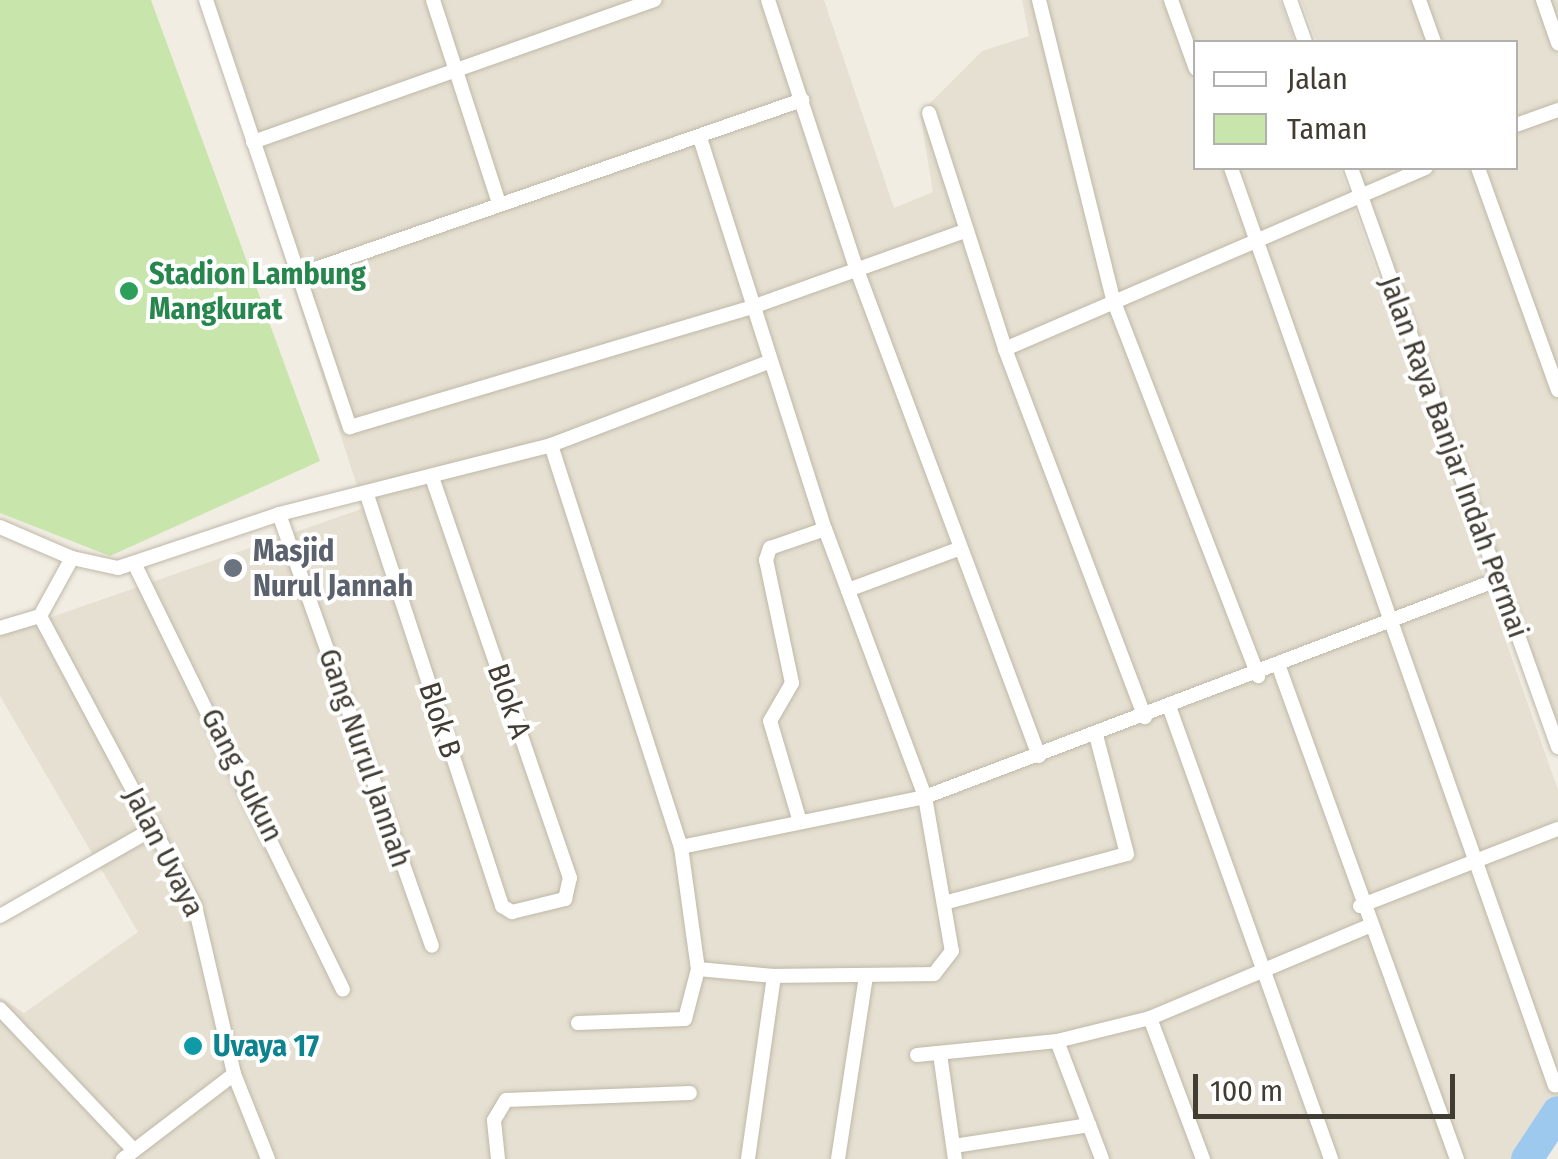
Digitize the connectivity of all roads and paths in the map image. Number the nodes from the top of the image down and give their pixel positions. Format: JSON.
{"nodes":[{"id":1,"x":206,"y":0,"type":"edge"},
{"id":2,"x":433,"y":0,"type":"edge"},
{"id":3,"x":655,"y":0,"type":"edge"},
{"id":4,"x":768,"y":0,"type":"edge"},
{"id":5,"x":1039,"y":0,"type":"edge"},
{"id":6,"x":1171,"y":0,"type":"edge"},
{"id":7,"x":1290,"y":0,"type":"edge"},
{"id":8,"x":1418,"y":0,"type":"edge"},
{"id":9,"x":1543,"y":0,"type":"edge"},
{"id":10,"x":1304,"y":40,"type":"edge"},
{"id":11,"x":1433,"y":40,"type":"edge"},
{"id":12,"x":1558,"y":44,"type":"edge"},
{"id":13,"x":1193,"y":62,"type":"edge"},
{"id":14,"x":456,"y":68,"type":"junction"},
{"id":15,"x":802,"y":100,"type":"junction"},
{"id":16,"x":1558,"y":110,"type":"edge"},
{"id":17,"x":929,"y":113,"type":"dead end"},
{"id":18,"x":1518,"y":124,"type":"edge"},
{"id":19,"x":700,"y":138,"type":"junction"},
{"id":20,"x":253,"y":142,"type":"junction"},
{"id":21,"x":1231,"y":170,"type":"edge"},
{"id":22,"x":1352,"y":170,"type":"edge"},
{"id":23,"x":1422,"y":170,"type":"edge"},
{"id":24,"x":1479,"y":170,"type":"edge"},
{"id":25,"x":1362,"y":199,"type":"junction"},
{"id":26,"x":499,"y":204,"type":"junction"},
{"id":27,"x":966,"y":230,"type":"junction"},
{"id":28,"x":1256,"y":240,"type":"junction"},
{"id":29,"x":857,"y":270,"type":"junction"},
{"id":30,"x":298,"y":275,"type":"junction"},
{"id":31,"x":1114,"y":302,"type":"junction"},
{"id":32,"x":754,"y":306,"type":"junction"},
{"id":33,"x":1005,"y":350,"type":"junction"},
{"id":34,"x":771,"y":361,"type":"junction"},
{"id":35,"x":1558,"y":390,"type":"edge"},
{"id":36,"x":551,"y":445,"type":"junction"},
{"id":37,"x":432,"y":477,"type":"junction"},
{"id":38,"x":366,"y":496,"type":"junction"},
{"id":39,"x":279,"y":514,"type":"junction"},
{"id":40,"x":0,"y":527,"type":"edge"},
{"id":41,"x":826,"y":529,"type":"junction"},
{"id":42,"x":958,"y":550,"type":"junction"},
{"id":43,"x":72,"y":558,"type":"junction"},
{"id":44,"x":134,"y":563,"type":"junction"},
{"id":45,"x":1497,"y":580,"type":"junction"},
{"id":46,"x":848,"y":590,"type":"junction"},
{"id":47,"x":40,"y":616,"type":"junction"},
{"id":48,"x":1391,"y":623,"type":"junction"},
{"id":49,"x":0,"y":628,"type":"edge"},
{"id":50,"x":1279,"y":667,"type":"junction"},
{"id":51,"x":1258,"y":676,"type":"junction"},
{"id":52,"x":1170,"y":709,"type":"junction"},
{"id":53,"x":1145,"y":717,"type":"junction"},
{"id":54,"x":1096,"y":735,"type":"junction"},
{"id":55,"x":1558,"y":747,"type":"edge"},
{"id":56,"x":1040,"y":756,"type":"junction"},
{"id":57,"x":924,"y":797,"type":"junction"},
{"id":58,"x":800,"y":822,"type":"junction"},
{"id":59,"x":154,"y":828,"type":"junction"},
{"id":60,"x":1558,"y":830,"type":"edge"},
{"id":61,"x":681,"y":847,"type":"junction"},
{"id":62,"x":1476,"y":862,"type":"junction"},
{"id":63,"x":944,"y":903,"type":"junction"},
{"id":64,"x":540,"y":906,"type":"joint"},
{"id":65,"x":1360,"y":906,"type":"junction"},
{"id":66,"x":0,"y":916,"type":"edge"},
{"id":67,"x":1367,"y":926,"type":"junction"},
{"id":68,"x":432,"y":946,"type":"dead end"},
{"id":69,"x":1264,"y":968,"type":"junction"},
{"id":70,"x":698,"y":969,"type":"junction"},
{"id":71,"x":774,"y":976,"type":"junction"},
{"id":72,"x":866,"y":977,"type":"junction"},
{"id":73,"x":343,"y":990,"type":"dead end"},
{"id":74,"x":0,"y":1009,"type":"edge"},
{"id":75,"x":1150,"y":1018,"type":"junction"},
{"id":76,"x":578,"y":1023,"type":"dead end"},
{"id":77,"x":1057,"y":1041,"type":"junction"},
{"id":78,"x":940,"y":1054,"type":"junction"},
{"id":79,"x":917,"y":1055,"type":"dead end"},
{"id":80,"x":234,"y":1074,"type":"junction"},
{"id":81,"x":1555,"y":1086,"type":"dead end"},
{"id":82,"x":690,"y":1093,"type":"dead end"},
{"id":83,"x":1088,"y":1125,"type":"junction"},
{"id":84,"x":954,"y":1152,"type":"edge"},
{"id":85,"x":129,"y":1154,"type":"edge"},
{"id":86,"x":268,"y":1159,"type":"edge"},
{"id":87,"x":498,"y":1159,"type":"edge"},
{"id":88,"x":748,"y":1159,"type":"edge"},
{"id":89,"x":838,"y":1159,"type":"edge"},
{"id":90,"x":1102,"y":1159,"type":"edge"},
{"id":91,"x":1203,"y":1159,"type":"edge"},
{"id":92,"x":1331,"y":1159,"type":"edge"},
{"id":93,"x":1458,"y":1159,"type":"edge"}],
"edges":[{"from":1,"to":20,"type":"street"},
{"from":2,"to":14,"type":"street"},
{"from":3,"to":14,"type":"street"},
{"from":4,"to":15,"type":"street"},
{"from":5,"to":31,"type":"street"},
{"from":6,"to":13,"type":"street"},
{"from":7,"to":10,"type":"street"},
{"from":8,"to":11,"type":"street"},
{"from":9,"to":12,"type":"street"},
{"from":14,"to":20,"type":"street"},
{"from":14,"to":26,"type":"street"},
{"from":15,"to":19,"type":"street"},
{"from":15,"to":29,"type":"street"},
{"from":16,"to":18,"type":"street"},
{"from":17,"to":27,"type":"street"},
{"from":19,"to":26,"type":"street"},
{"from":19,"to":32,"type":"street"},
{"from":20,"to":30,"type":"street"},
{"from":21,"to":28,"type":"street"},
{"from":22,"to":25,"type":"street","name":"Jalan Raya Banjar Indah Permai"},
{"from":23,"to":25,"type":"street"},
{"from":24,"to":35,"type":"street"},
{"from":25,"to":28,"type":"street"},
{"from":25,"to":45,"type":"street","name":"Jalan Raya Banjar Indah Permai"},
{"from":26,"to":30,"type":"street"},
{"from":27,"to":29,"type":"street"},
{"from":27,"to":33,"type":"street"},
{"from":28,"to":31,"type":"street"},
{"from":28,"to":48,"type":"street"},
{"from":29,"to":32,"type":"street"},
{"from":29,"to":42,"type":"street"},
{"from":30,"to":32,"type":"street"},
{"from":31,"to":33,"type":"street"},
{"from":31,"to":51,"type":"street"},
{"from":32,"to":34,"type":"street"},
{"from":33,"to":53,"type":"street"},
{"from":34,"to":36,"type":"street"},
{"from":34,"to":41,"type":"street"},
{"from":36,"to":37,"type":"street"},
{"from":36,"to":61,"type":"street"},
{"from":37,"to":38,"type":"street"},
{"from":37,"to":64,"type":"street","name":"Blok A"},
{"from":38,"to":39,"type":"street"},
{"from":38,"to":64,"type":"street","name":"Blok B"},
{"from":39,"to":44,"type":"street"},
{"from":39,"to":68,"type":"street","name":"Gang Nurul Jannah"},
{"from":40,"to":43,"type":"street"},
{"from":41,"to":46,"type":"street"},
{"from":41,"to":58,"type":"street"},
{"from":42,"to":46,"type":"street"},
{"from":42,"to":56,"type":"street"},
{"from":43,"to":44,"type":"street"},
{"from":43,"to":47,"type":"street"},
{"from":44,"to":73,"type":"street","name":"Gang Sukun"},
{"from":45,"to":48,"type":"street"},
{"from":45,"to":55,"type":"street","name":"Jalan Raya Banjar Indah Permai"},
{"from":46,"to":57,"type":"street"},
{"from":47,"to":49,"type":"street"},
{"from":47,"to":59,"type":"street","name":"Jalan Uvaya"},
{"from":48,"to":50,"type":"street"},
{"from":48,"to":62,"type":"street"},
{"from":50,"to":51,"type":"street"},
{"from":50,"to":65,"type":"street"},
{"from":51,"to":52,"type":"street"},
{"from":52,"to":53,"type":"street"},
{"from":52,"to":69,"type":"street"},
{"from":53,"to":54,"type":"street"},
{"from":54,"to":56,"type":"street"},
{"from":54,"to":63,"type":"street"},
{"from":56,"to":57,"type":"street"},
{"from":57,"to":58,"type":"street"},
{"from":57,"to":63,"type":"street"},
{"from":58,"to":61,"type":"street"},
{"from":59,"to":66,"type":"street"},
{"from":59,"to":80,"type":"street","name":"Jalan Uvaya"},
{"from":60,"to":62,"type":"street"},
{"from":61,"to":70,"type":"street"},
{"from":62,"to":65,"type":"street"},
{"from":62,"to":81,"type":"street"},
{"from":63,"to":72,"type":"street"},
{"from":65,"to":67,"type":"street"},
{"from":67,"to":69,"type":"street"},
{"from":67,"to":93,"type":"street"},
{"from":69,"to":75,"type":"street"},
{"from":69,"to":92,"type":"street"},
{"from":70,"to":71,"type":"street"},
{"from":70,"to":76,"type":"street"},
{"from":71,"to":72,"type":"street"},
{"from":71,"to":88,"type":"street"},
{"from":72,"to":89,"type":"street"},
{"from":74,"to":85,"type":"street"},
{"from":75,"to":77,"type":"street"},
{"from":75,"to":91,"type":"street"},
{"from":77,"to":78,"type":"street"},
{"from":77,"to":83,"type":"street"},
{"from":78,"to":79,"type":"street"},
{"from":78,"to":84,"type":"street"},
{"from":80,"to":85,"type":"street"},
{"from":80,"to":86,"type":"street","name":"Jalan Uvaya"},
{"from":82,"to":87,"type":"street"},
{"from":83,"to":84,"type":"street"},
{"from":83,"to":90,"type":"street"}]}
